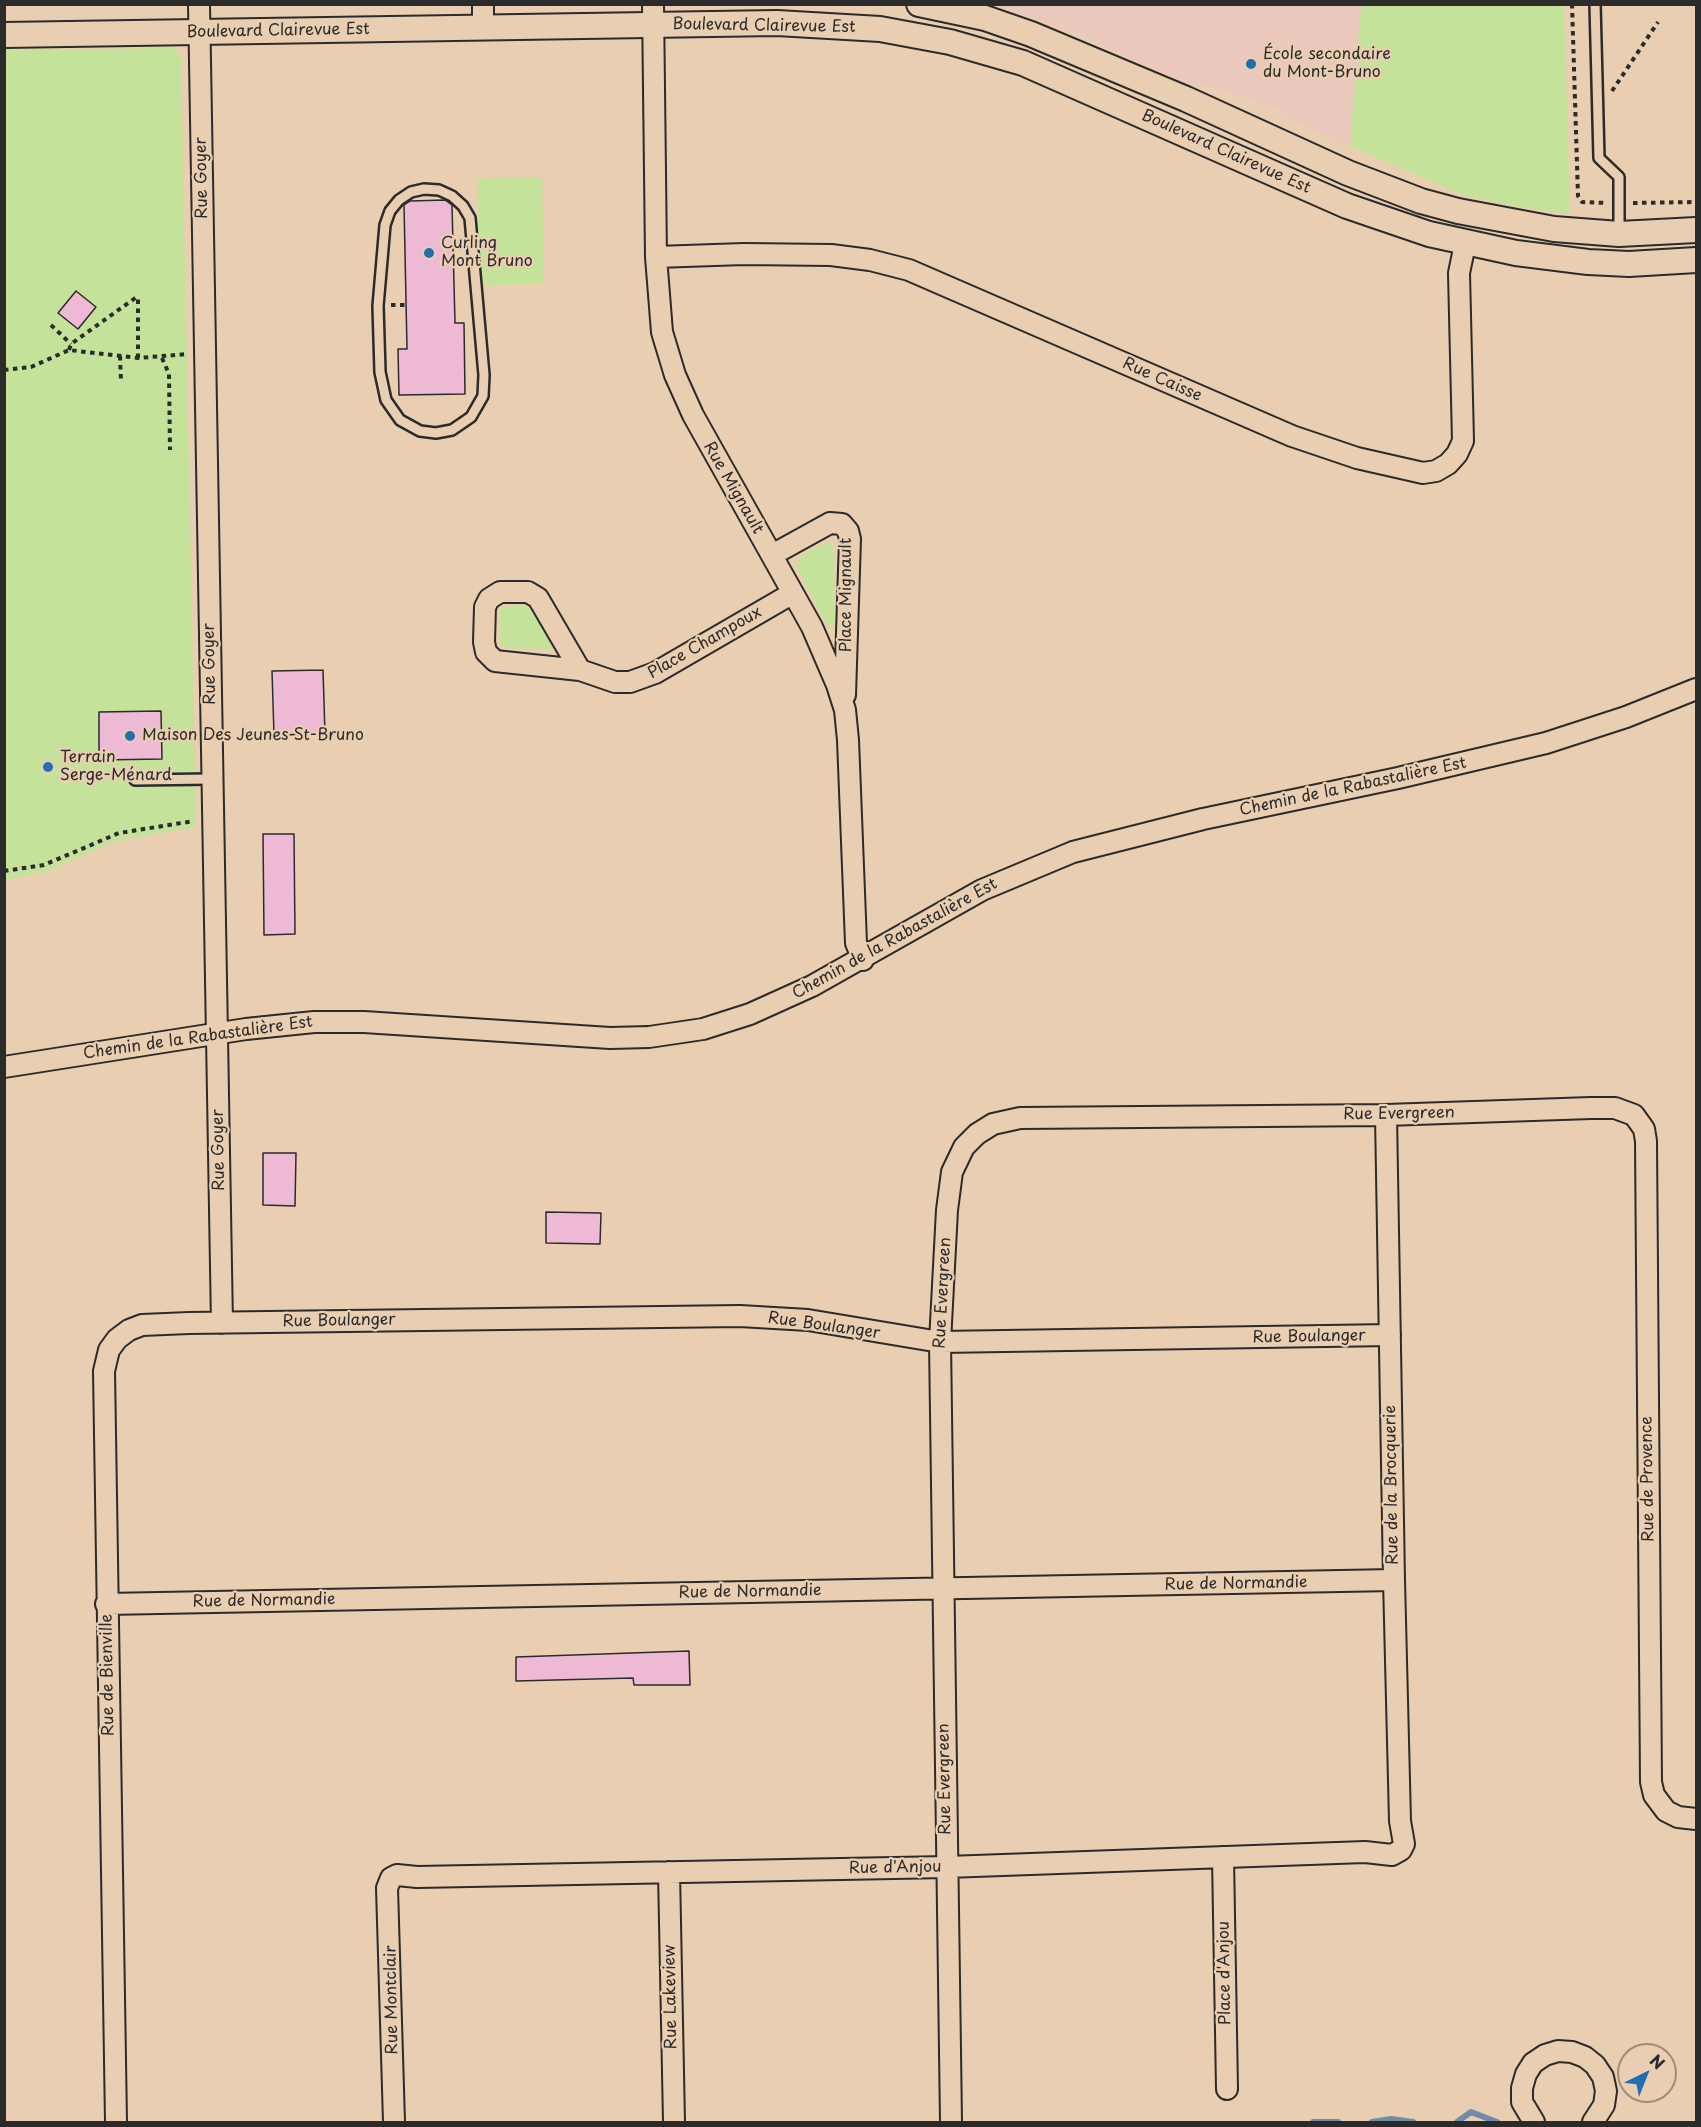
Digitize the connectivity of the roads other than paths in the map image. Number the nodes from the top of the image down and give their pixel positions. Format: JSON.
{"nodes":[{"id":1,"x":199,"y":4,"type":"edge"},
{"id":2,"x":919,"y":4,"type":"edge"},
{"id":3,"x":1595,"y":4,"type":"edge"},
{"id":4,"x":653,"y":15,"type":"edge"},
{"id":5,"x":483,"y":16,"type":"edge"},
{"id":6,"x":200,"y":32,"type":"junction"},
{"id":7,"x":4,"y":35,"type":"edge"},
{"id":8,"x":1696,"y":230,"type":"edge"},
{"id":9,"x":1619,"y":234,"type":"junction"},
{"id":10,"x":1464,"y":244,"type":"junction"},
{"id":11,"x":656,"y":256,"type":"junction"},
{"id":12,"x":1696,"y":260,"type":"edge"},
{"id":13,"x":378,"y":306,"type":"joint"},
{"id":14,"x":772,"y":555,"type":"junction"},
{"id":15,"x":793,"y":593,"type":"junction"},
{"id":16,"x":580,"y":670,"type":"junction"},
{"id":17,"x":1696,"y":689,"type":"edge"},
{"id":18,"x":845,"y":710,"type":"junction"},
{"id":19,"x":212,"y":778,"type":"junction"},
{"id":20,"x":135,"y":780,"type":"dead end"},
{"id":21,"x":863,"y":960,"type":"junction"},
{"id":22,"x":217,"y":1034,"type":"junction"},
{"id":23,"x":4,"y":1067,"type":"edge"},
{"id":24,"x":1386,"y":1114,"type":"junction"},
{"id":25,"x":1634,"y":1115,"type":"joint"},
{"id":26,"x":222,"y":1323,"type":"junction"},
{"id":27,"x":1390,"y":1335,"type":"junction"},
{"id":28,"x":940,"y":1342,"type":"junction"},
{"id":29,"x":1394,"y":1580,"type":"junction"},
{"id":30,"x":942,"y":1589,"type":"junction"},
{"id":31,"x":106,"y":1604,"type":"junction"},
{"id":32,"x":1696,"y":1819,"type":"edge"},
{"id":33,"x":1399,"y":1853,"type":"joint"},
{"id":34,"x":1223,"y":1857,"type":"junction"},
{"id":35,"x":946,"y":1867,"type":"junction"},
{"id":36,"x":669,"y":1872,"type":"junction"},
{"id":37,"x":391,"y":1878,"type":"joint"},
{"id":38,"x":1227,"y":2089,"type":"dead end"},
{"id":39,"x":116,"y":2122,"type":"edge"},
{"id":40,"x":394,"y":2122,"type":"edge"},
{"id":41,"x":674,"y":2122,"type":"edge"},
{"id":42,"x":951,"y":2122,"type":"edge"},
{"id":43,"x":1534,"y":2122,"type":"edge"},
{"id":44,"x":1593,"y":2122,"type":"edge"}],
"edges":[{"from":1,"to":6,"type":"street","name":"Rue Goyer"},
{"from":2,"to":9,"type":"street","name":"Boulevard Clairevue Est"},
{"from":3,"to":9,"type":"lane"},
{"from":4,"to":5,"type":"street","name":"Boulevard Clairevue Est"},
{"from":4,"to":10,"type":"street","name":"Boulevard Clairevue Est"},
{"from":4,"to":11,"type":"street","name":"Rue Mignault"},
{"from":5,"to":6,"type":"street","name":"Boulevard Clairevue Est"},
{"from":6,"to":7,"type":"street","name":"Boulevard Clairevue Est"},
{"from":6,"to":19,"type":"street","name":"Rue Goyer"},
{"from":8,"to":9,"type":"street","name":"Boulevard Clairevue Est"},
{"from":10,"to":11,"type":"street","name":"Rue Caisse"},
{"from":10,"to":12,"type":"street","name":"Boulevard Clairevue Est"},
{"from":11,"to":14,"type":"street","name":"Rue Mignault"},
{"from":13,"to":13,"type":"lane"},
{"from":14,"to":15,"type":"street","name":"Rue Mignault"},
{"from":14,"to":18,"type":"street","name":"Place Mignault"},
{"from":15,"to":16,"type":"street","name":"Place Champoux"},
{"from":15,"to":18,"type":"street","name":"Rue Mignault"},
{"from":16,"to":16,"type":"street","name":"Place Champoux"},
{"from":17,"to":21,"type":"street","name":"Chemin de la Rabastalière Est"},
{"from":18,"to":21,"type":"street","name":"Rue Mignault"},
{"from":19,"to":20,"type":"lane"},
{"from":19,"to":22,"type":"street","name":"Rue Goyer"},
{"from":21,"to":22,"type":"street","name":"Chemin de la Rabastalière Est"},
{"from":22,"to":23,"type":"street","name":"Chemin de la Rabastalière Est"},
{"from":22,"to":26,"type":"street","name":"Rue Goyer"},
{"from":24,"to":25,"type":"street","name":"Rue Evergreen"},
{"from":24,"to":27,"type":"street","name":"Rue de la Brocquerie"},
{"from":24,"to":28,"type":"street","name":"Rue Evergreen"},
{"from":25,"to":32,"type":"street","name":"Rue de Provence"},
{"from":26,"to":28,"type":"street","name":"Rue Boulanger"},
{"from":26,"to":31,"type":"street","name":"Rue de Bienville"},
{"from":27,"to":28,"type":"street","name":"Rue Boulanger"},
{"from":27,"to":29,"type":"street","name":"Rue de la Brocquerie"},
{"from":28,"to":30,"type":"street","name":"Rue Evergreen"},
{"from":29,"to":30,"type":"street","name":"Rue de Normandie"},
{"from":29,"to":33,"type":"street","name":"Rue de la Brocquerie"},
{"from":30,"to":31,"type":"street","name":"Rue de Normandie"},
{"from":30,"to":35,"type":"street","name":"Rue Evergreen"},
{"from":31,"to":39,"type":"street","name":"Rue de Bienville"},
{"from":33,"to":34,"type":"street","name":"Rue d'Anjou"},
{"from":34,"to":35,"type":"street","name":"Rue d'Anjou"},
{"from":34,"to":38,"type":"street","name":"Place d'Anjou"},
{"from":35,"to":36,"type":"street","name":"Rue d'Anjou"},
{"from":35,"to":42,"type":"street","name":"Rue Evergreen"},
{"from":36,"to":37,"type":"street","name":"Rue d'Anjou"},
{"from":36,"to":41,"type":"street","name":"Rue Lakeview"},
{"from":37,"to":40,"type":"street","name":"Rue Montclair"},
{"from":43,"to":44,"type":"street"}]}
